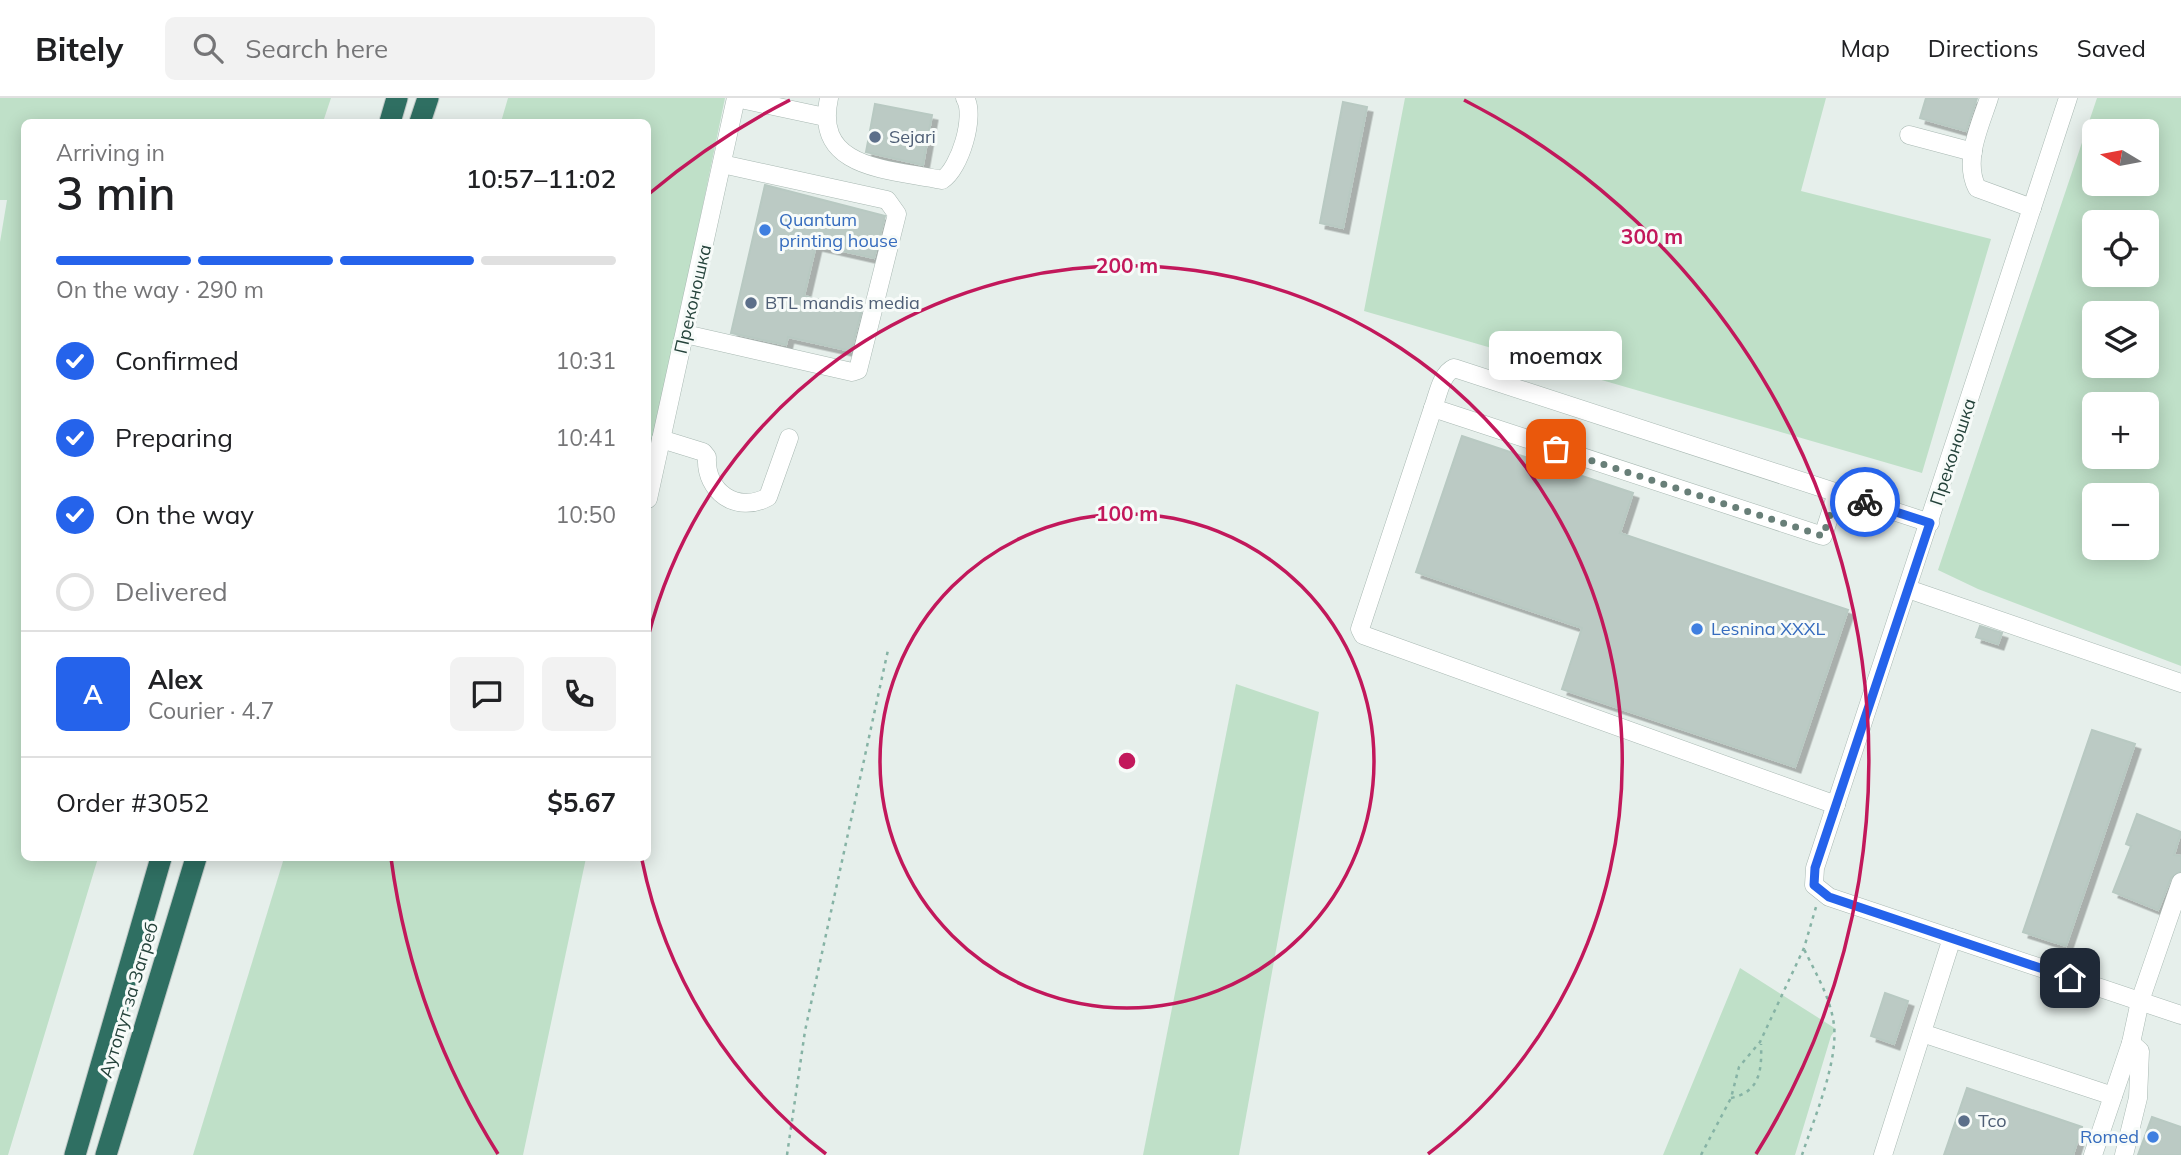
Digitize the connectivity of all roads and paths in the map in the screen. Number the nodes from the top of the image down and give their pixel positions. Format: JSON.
{"nodes":[{"id":1,"x":397,"y":98,"type":"edge"},
{"id":2,"x":428,"y":98,"type":"edge"},
{"id":3,"x":736,"y":98,"type":"edge"},
{"id":4,"x":829,"y":98,"type":"edge"},
{"id":5,"x":965,"y":98,"type":"edge"},
{"id":6,"x":1989,"y":98,"type":"edge"},
{"id":7,"x":2068,"y":98,"type":"edge"},
{"id":8,"x":825,"y":117,"type":"junction"},
{"id":9,"x":391,"y":119,"type":"edge"},
{"id":10,"x":421,"y":119,"type":"edge"},
{"id":11,"x":1909,"y":135,"type":"dead end"},
{"id":12,"x":1973,"y":152,"type":"junction"},
{"id":13,"x":722,"y":164,"type":"junction"},
{"id":14,"x":2032,"y":208,"type":"junction"},
{"id":15,"x":685,"y":334,"type":"junction"},
{"id":16,"x":1433,"y":408,"type":"junction"},
{"id":17,"x":789,"y":438,"type":"dead end"},
{"id":18,"x":661,"y":439,"type":"junction"},
{"id":19,"x":651,"y":485,"type":"edge"},
{"id":20,"x":1837,"y":493,"type":"junction"},
{"id":21,"x":1930,"y":523,"type":"junction"},
{"id":22,"x":1908,"y":589,"type":"junction"},
{"id":23,"x":888,"y":650,"type":"dead end"},
{"id":24,"x":2181,"y":683,"type":"edge"},
{"id":25,"x":1836,"y":805,"type":"junction"},
{"id":26,"x":161,"y":861,"type":"edge"},
{"id":27,"x":195,"y":861,"type":"edge"},
{"id":28,"x":2181,"y":882,"type":"edge"},
{"id":29,"x":1818,"y":888,"type":"junction"},
{"id":30,"x":1952,"y":938,"type":"junction"},
{"id":31,"x":1804,"y":948,"type":"junction"},
{"id":32,"x":2140,"y":1001,"type":"junction"},
{"id":33,"x":2181,"y":1015,"type":"edge"},
{"id":34,"x":1922,"y":1033,"type":"junction"},
{"id":35,"x":1760,"y":1042,"type":"junction"},
{"id":36,"x":2130,"y":1044,"type":"junction"},
{"id":37,"x":2113,"y":1096,"type":"junction"},
{"id":38,"x":1731,"y":1098,"type":"junction"},
{"id":39,"x":75,"y":1155,"type":"edge"},
{"id":40,"x":106,"y":1155,"type":"edge"},
{"id":41,"x":787,"y":1155,"type":"edge"},
{"id":42,"x":1701,"y":1155,"type":"edge"},
{"id":43,"x":1802,"y":1155,"type":"edge"},
{"id":44,"x":1883,"y":1155,"type":"edge"},
{"id":45,"x":2094,"y":1155,"type":"edge"},
{"id":46,"x":2124,"y":1155,"type":"edge"}],
"edges":[{"from":1,"to":9,"type":"highway"},
{"from":2,"to":10,"type":"highway"},
{"from":3,"to":8,"type":"street"},
{"from":3,"to":13,"type":"street","name":"Преконошка"},
{"from":4,"to":8,"type":"street"},
{"from":5,"to":8,"type":"street"},
{"from":6,"to":12,"type":"street"},
{"from":7,"to":14,"type":"street","name":"Преконошка"},
{"from":11,"to":12,"type":"street"},
{"from":12,"to":14,"type":"street"},
{"from":13,"to":15,"type":"street","name":"Преконошка"},
{"from":13,"to":15,"type":"street"},
{"from":14,"to":21,"type":"street","name":"Преконошка"},
{"from":15,"to":18,"type":"street","name":"Преконошка"},
{"from":16,"to":20,"type":"street"},
{"from":16,"to":20,"type":"street"},
{"from":16,"to":25,"type":"street"},
{"from":17,"to":18,"type":"street"},
{"from":18,"to":19,"type":"street","name":"Преконошка"},
{"from":20,"to":21,"type":"street"},
{"from":21,"to":22,"type":"street","name":"Преконошка"},
{"from":22,"to":24,"type":"street"},
{"from":22,"to":25,"type":"street","name":"Преконошка"},
{"from":23,"to":41,"type":"path"},
{"from":25,"to":29,"type":"street","name":"Преконошка"},
{"from":26,"to":39,"type":"highway","name":"Аутопут за Загреб"},
{"from":27,"to":40,"type":"highway","name":"Аутопут за Загреб"},
{"from":28,"to":32,"type":"street"},
{"from":29,"to":30,"type":"street"},
{"from":29,"to":31,"type":"path"},
{"from":30,"to":32,"type":"street"},
{"from":30,"to":34,"type":"street"},
{"from":31,"to":35,"type":"path"},
{"from":31,"to":43,"type":"path"},
{"from":32,"to":33,"type":"street"},
{"from":32,"to":36,"type":"street"},
{"from":34,"to":37,"type":"street"},
{"from":34,"to":44,"type":"street"},
{"from":35,"to":38,"type":"path"},
{"from":35,"to":38,"type":"path"},
{"from":36,"to":37,"type":"street"},
{"from":36,"to":46,"type":"street"},
{"from":37,"to":45,"type":"street"},
{"from":38,"to":42,"type":"path"}]}
